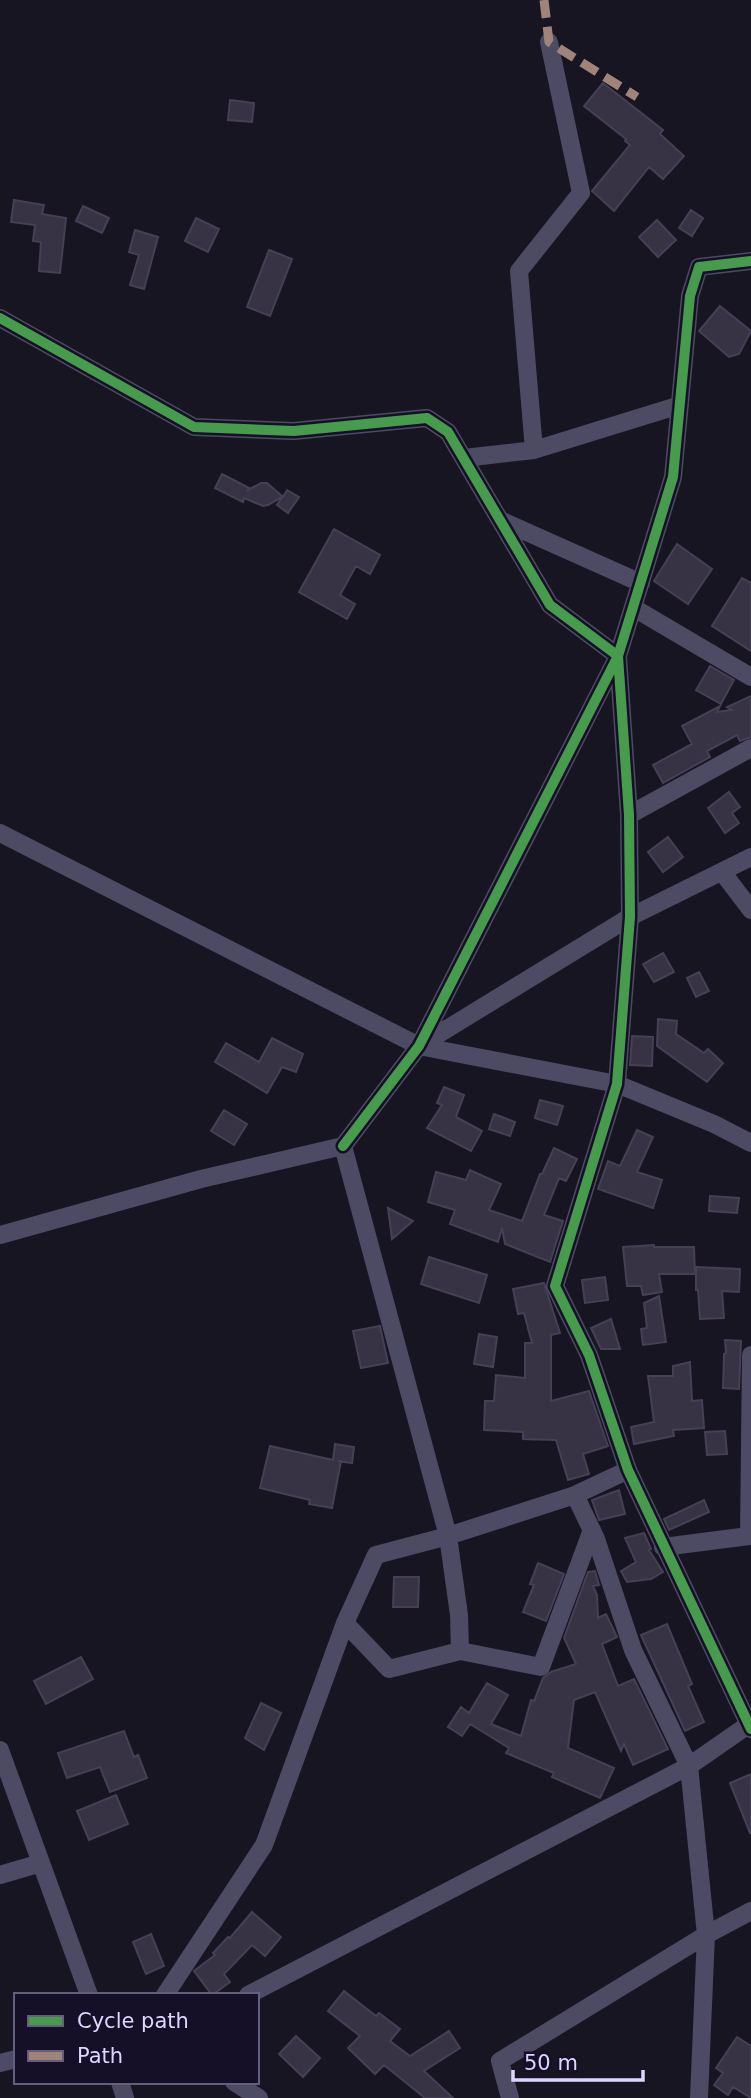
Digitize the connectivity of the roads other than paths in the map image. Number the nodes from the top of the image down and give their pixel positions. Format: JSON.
{"nodes":[{"id":1,"x":550,"y":42,"type":"dead end"},
{"id":2,"x":751,"y":261,"type":"edge"},
{"id":3,"x":0,"y":318,"type":"edge"},
{"id":4,"x":680,"y":405,"type":"junction"},
{"id":5,"x":534,"y":450,"type":"junction"},
{"id":6,"x":464,"y":458,"type":"junction"},
{"id":7,"x":500,"y":520,"type":"junction"},
{"id":8,"x":641,"y":583,"type":"junction"},
{"id":9,"x":634,"y":608,"type":"junction"},
{"id":10,"x":618,"y":656,"type":"junction"},
{"id":11,"x":751,"y":677,"type":"edge"},
{"id":12,"x":751,"y":748,"type":"edge"},
{"id":13,"x":629,"y":815,"type":"junction"},
{"id":14,"x":0,"y":833,"type":"edge"},
{"id":15,"x":751,"y":857,"type":"edge"},
{"id":16,"x":723,"y":873,"type":"junction"},
{"id":17,"x":751,"y":910,"type":"edge"},
{"id":18,"x":631,"y":917,"type":"junction"},
{"id":19,"x":419,"y":1046,"type":"junction"},
{"id":20,"x":617,"y":1084,"type":"junction"},
{"id":21,"x":751,"y":1143,"type":"edge"},
{"id":22,"x":343,"y":1146,"type":"junction"},
{"id":23,"x":0,"y":1235,"type":"edge"},
{"id":24,"x":751,"y":1355,"type":"edge"},
{"id":25,"x":628,"y":1470,"type":"junction"},
{"id":26,"x":575,"y":1495,"type":"junction"},
{"id":27,"x":592,"y":1530,"type":"junction"},
{"id":28,"x":448,"y":1536,"type":"junction"},
{"id":29,"x":750,"y":1536,"type":"edge"},
{"id":30,"x":663,"y":1547,"type":"junction"},
{"id":31,"x":345,"y":1623,"type":"junction"},
{"id":32,"x":460,"y":1651,"type":"junction"},
{"id":33,"x":750,"y":1726,"type":"edge"},
{"id":34,"x":0,"y":1749,"type":"edge"},
{"id":35,"x":690,"y":1766,"type":"junction"},
{"id":36,"x":41,"y":1863,"type":"junction"},
{"id":37,"x":0,"y":1875,"type":"edge"},
{"id":38,"x":751,"y":1911,"type":"edge"},
{"id":39,"x":706,"y":1935,"type":"junction"},
{"id":40,"x":88,"y":1993,"type":"edge"},
{"id":41,"x":166,"y":1993,"type":"edge"},
{"id":42,"x":252,"y":1993,"type":"edge"},
{"id":43,"x":237,"y":2084,"type":"edge"},
{"id":44,"x":258,"y":2098,"type":"edge"},
{"id":45,"x":510,"y":2098,"type":"edge"},
{"id":46,"x":699,"y":2098,"type":"edge"}],
"edges":[{"from":1,"to":5,"type":"street"},
{"from":2,"to":4,"type":"street"},
{"from":3,"to":6,"type":"street"},
{"from":4,"to":5,"type":"street"},
{"from":4,"to":8,"type":"street"},
{"from":5,"to":6,"type":"street"},
{"from":6,"to":7,"type":"street"},
{"from":7,"to":8,"type":"street"},
{"from":7,"to":10,"type":"street"},
{"from":8,"to":9,"type":"street"},
{"from":9,"to":10,"type":"street"},
{"from":9,"to":11,"type":"street"},
{"from":10,"to":13,"type":"street"},
{"from":10,"to":19,"type":"street"},
{"from":12,"to":13,"type":"street"},
{"from":13,"to":18,"type":"street"},
{"from":14,"to":19,"type":"street"},
{"from":15,"to":16,"type":"street"},
{"from":16,"to":17,"type":"street"},
{"from":16,"to":18,"type":"street"},
{"from":18,"to":19,"type":"street"},
{"from":18,"to":20,"type":"street"},
{"from":19,"to":20,"type":"street"},
{"from":19,"to":22,"type":"street"},
{"from":20,"to":21,"type":"street"},
{"from":20,"to":25,"type":"street"},
{"from":22,"to":23,"type":"street"},
{"from":22,"to":28,"type":"street"},
{"from":24,"to":29,"type":"street"},
{"from":25,"to":26,"type":"street"},
{"from":25,"to":30,"type":"street"},
{"from":26,"to":27,"type":"street"},
{"from":26,"to":28,"type":"street"},
{"from":27,"to":32,"type":"street"},
{"from":27,"to":35,"type":"street"},
{"from":28,"to":31,"type":"street"},
{"from":28,"to":32,"type":"street"},
{"from":29,"to":30,"type":"street"},
{"from":30,"to":33,"type":"street"},
{"from":31,"to":32,"type":"street"},
{"from":31,"to":41,"type":"street"},
{"from":33,"to":35,"type":"street"},
{"from":34,"to":36,"type":"street"},
{"from":35,"to":39,"type":"street"},
{"from":35,"to":42,"type":"street"},
{"from":36,"to":37,"type":"street"},
{"from":36,"to":40,"type":"street"},
{"from":38,"to":39,"type":"street"},
{"from":39,"to":45,"type":"street"},
{"from":39,"to":46,"type":"street"},
{"from":43,"to":44,"type":"street"}]}
